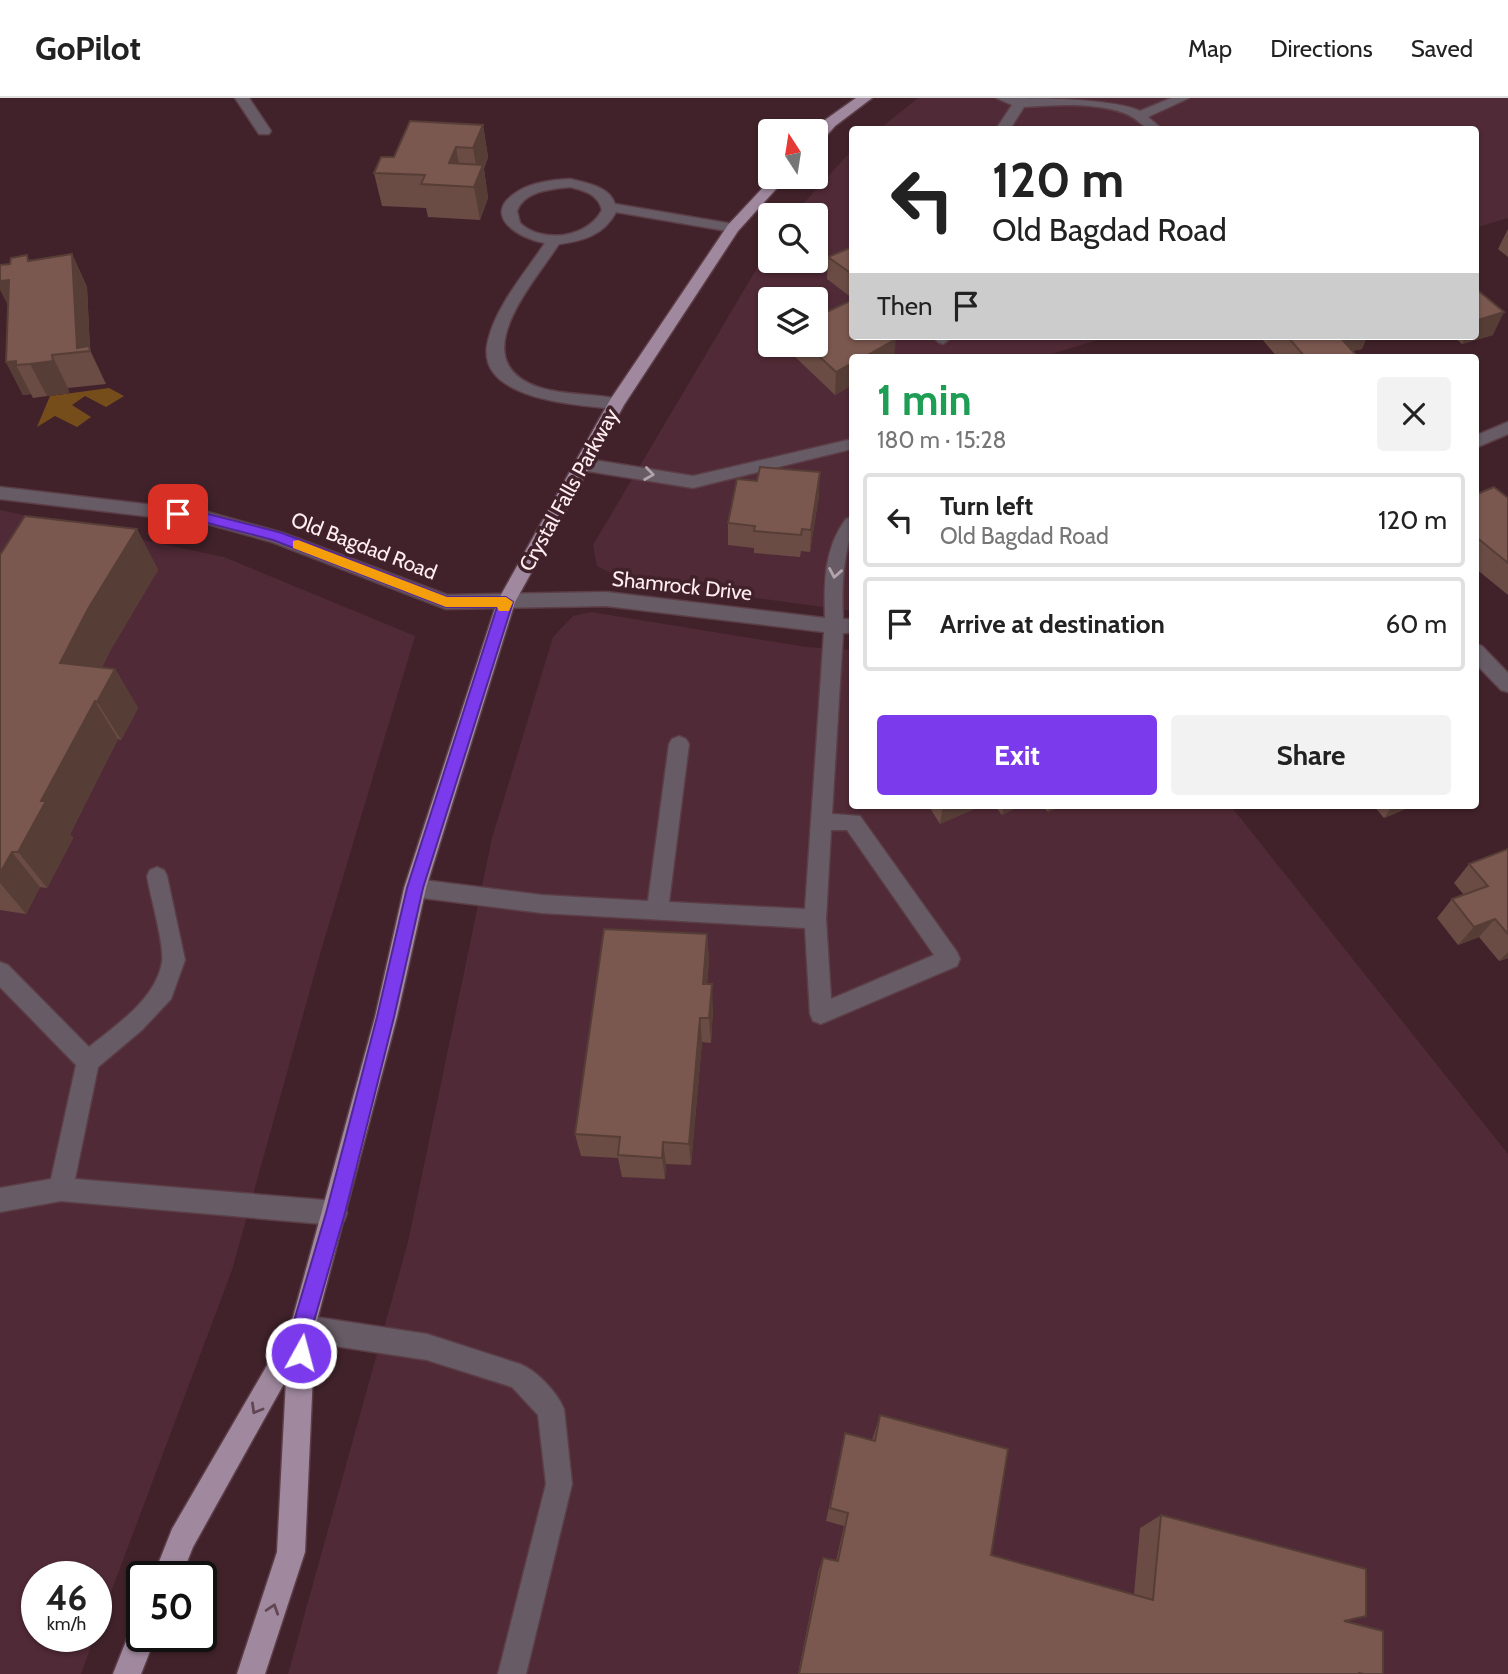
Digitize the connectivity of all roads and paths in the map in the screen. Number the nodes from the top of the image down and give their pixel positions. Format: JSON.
{"nodes":[{"id":1,"x":242,"y":98,"type":"edge"},
{"id":2,"x":865,"y":98,"type":"edge"},
{"id":3,"x":1003,"y":98,"type":"edge"},
{"id":4,"x":1182,"y":98,"type":"edge"},
{"id":5,"x":1020,"y":103,"type":"junction"},
{"id":6,"x":1139,"y":117,"type":"junction"},
{"id":7,"x":828,"y":125,"type":"edge"},
{"id":8,"x":1005,"y":126,"type":"edge"},
{"id":9,"x":1151,"y":126,"type":"edge"},
{"id":10,"x":264,"y":131,"type":"dead end"},
{"id":11,"x":769,"y":189,"type":"edge"},
{"id":12,"x":610,"y":207,"type":"junction"},
{"id":13,"x":733,"y":228,"type":"junction"},
{"id":14,"x":554,"y":240,"type":"junction"},
{"id":15,"x":616,"y":404,"type":"junction"},
{"id":16,"x":1508,"y":427,"type":"edge"},
{"id":17,"x":1479,"y":441,"type":"edge"},
{"id":18,"x":849,"y":445,"type":"edge"},
{"id":19,"x":581,"y":464,"type":"junction"},
{"id":20,"x":3,"y":498,"type":"edge"},
{"id":21,"x":849,"y":526,"type":"edge"},
{"id":22,"x":506,"y":602,"type":"junction"},
{"id":23,"x":843,"y":626,"type":"edge"},
{"id":24,"x":1479,"y":655,"type":"edge"},
{"id":25,"x":1508,"y":685,"type":"edge"},
{"id":26,"x":679,"y":744,"type":"dead end"},
{"id":27,"x":821,"y":822,"type":"junction"},
{"id":28,"x":157,"y":876,"type":"dead end"},
{"id":29,"x":415,"y":888,"type":"junction"},
{"id":30,"x":657,"y":912,"type":"junction"},
{"id":31,"x":815,"y":919,"type":"junction"},
{"id":32,"x":0,"y":972,"type":"edge"},
{"id":33,"x":88,"y":1062,"type":"junction"},
{"id":34,"x":61,"y":1189,"type":"junction"},
{"id":35,"x":0,"y":1200,"type":"edge"},
{"id":36,"x":335,"y":1213,"type":"junction"},
{"id":37,"x":302,"y":1328,"type":"junction"},
{"id":38,"x":173,"y":1561,"type":"edge"},
{"id":39,"x":136,"y":1652,"type":"edge"},
{"id":40,"x":127,"y":1674,"type":"edge"},
{"id":41,"x":251,"y":1674,"type":"edge"},
{"id":42,"x":512,"y":1674,"type":"edge"}],
"edges":[{"from":1,"to":10,"type":"street"},
{"from":2,"to":7,"type":"main road"},
{"from":3,"to":5,"type":"street"},
{"from":4,"to":6,"type":"street"},
{"from":5,"to":6,"type":"street"},
{"from":5,"to":8,"type":"street"},
{"from":6,"to":9,"type":"street"},
{"from":11,"to":13,"type":"main road","name":"Crystal Falls Parkway"},
{"from":12,"to":13,"type":"street"},
{"from":12,"to":14,"type":"street"},
{"from":12,"to":14,"type":"street"},
{"from":13,"to":15,"type":"main road","name":"Crystal Falls Parkway"},
{"from":14,"to":15,"type":"street"},
{"from":15,"to":19,"type":"main road","name":"Crystal Falls Parkway"},
{"from":16,"to":17,"type":"street"},
{"from":19,"to":18,"type":"street","one_way":true},
{"from":19,"to":22,"type":"main road","name":"Crystal Falls Parkway"},
{"from":20,"to":22,"type":"street","name":"Old Bagdad Road"},
{"from":21,"to":23,"type":"street","one_way":true},
{"from":22,"to":23,"type":"street","name":"Shamrock Drive"},
{"from":22,"to":29,"type":"main road","name":"Crystal Falls Parkway"},
{"from":23,"to":27,"type":"street"},
{"from":24,"to":25,"type":"street"},
{"from":26,"to":30,"type":"street"},
{"from":27,"to":31,"type":"street"},
{"from":27,"to":31,"type":"street"},
{"from":28,"to":33,"type":"street"},
{"from":29,"to":30,"type":"street"},
{"from":29,"to":36,"type":"main road","name":"Crystal Falls Parkway"},
{"from":30,"to":31,"type":"street"},
{"from":32,"to":33,"type":"street"},
{"from":33,"to":34,"type":"street"},
{"from":34,"to":35,"type":"street"},
{"from":34,"to":36,"type":"street"},
{"from":36,"to":37,"type":"main road","name":"Crystal Falls Parkway"},
{"from":37,"to":38,"type":"main road","name":"Crystal Falls Parkway","one_way":true},
{"from":41,"to":37,"type":"main road","name":"Crystal Falls Parkway","one_way":true},
{"from":37,"to":42,"type":"street"},
{"from":39,"to":40,"type":"main road"}]}
